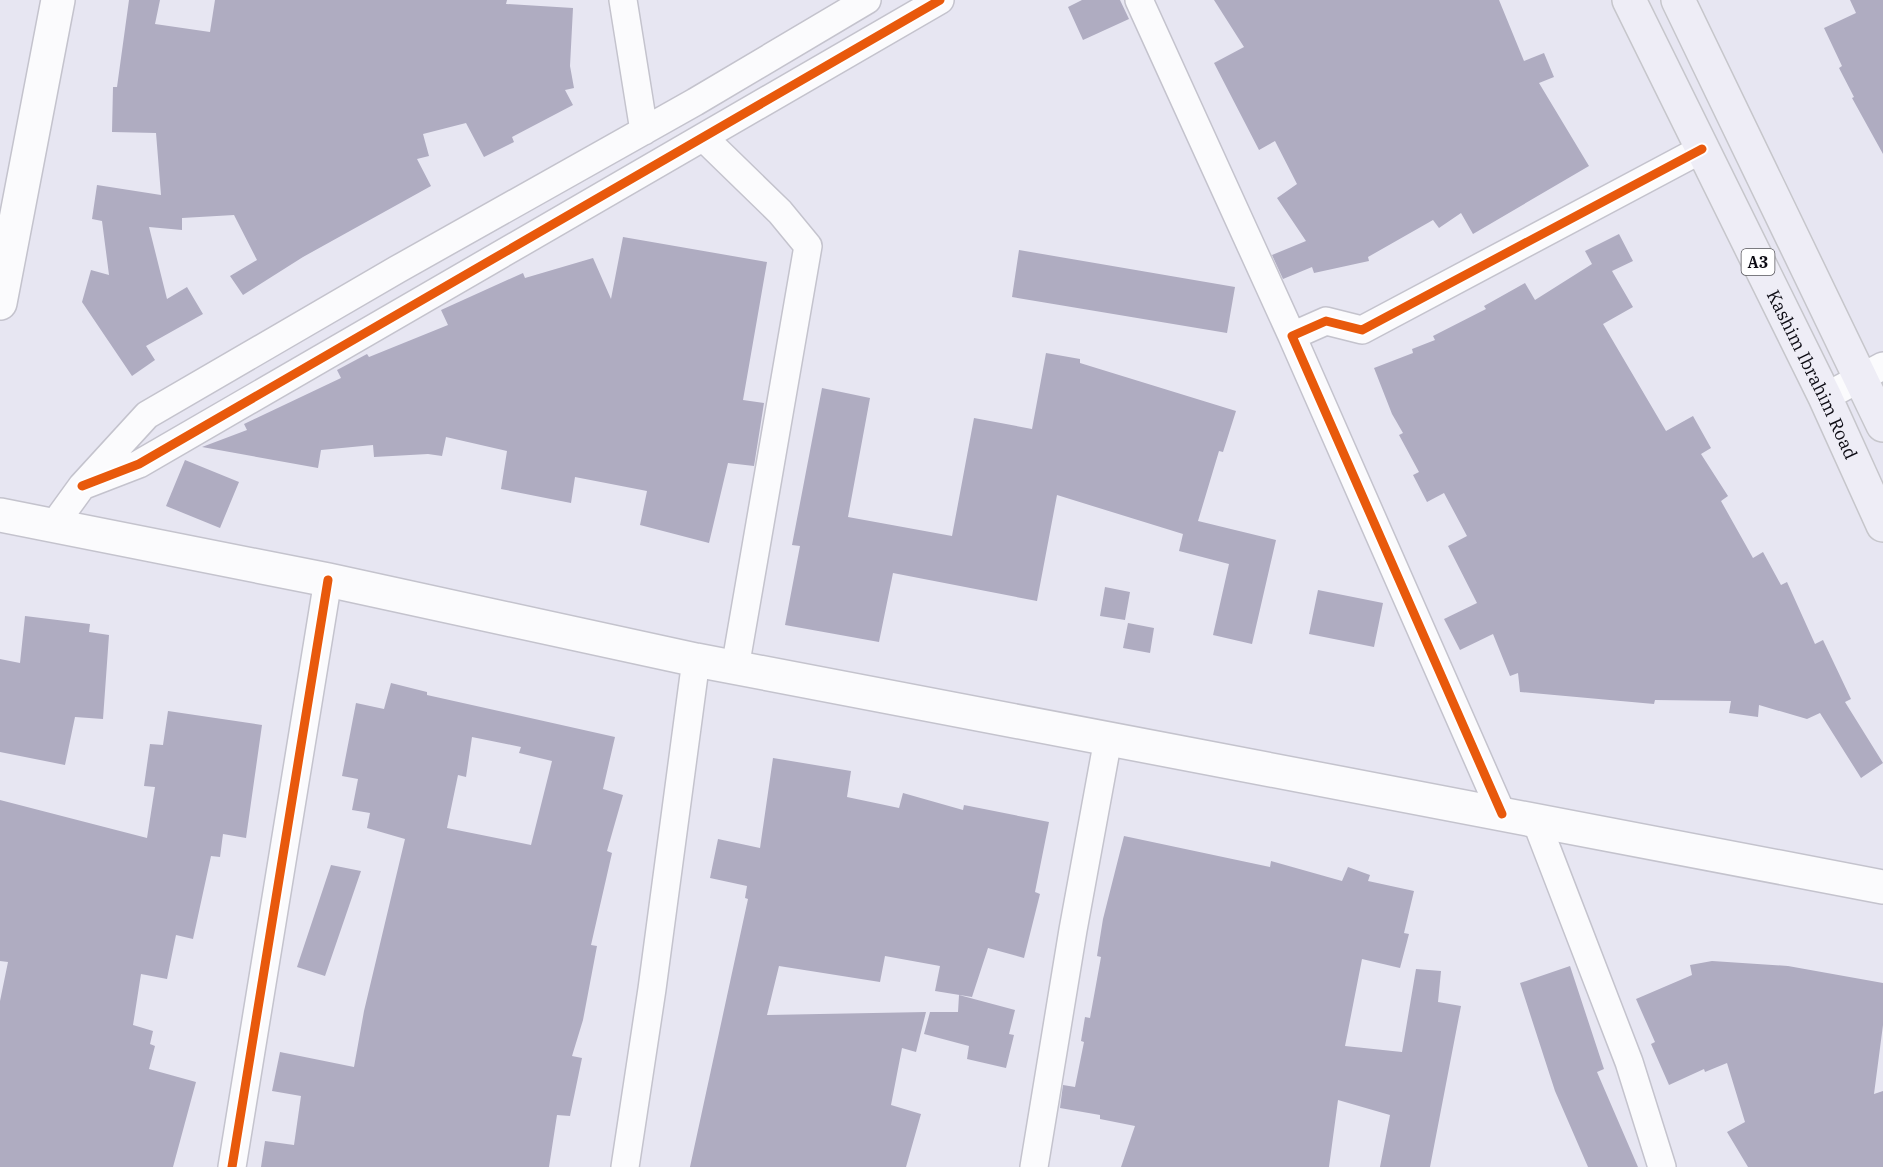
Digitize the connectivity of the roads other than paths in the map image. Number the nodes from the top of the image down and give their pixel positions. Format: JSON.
{"nodes":[{"id":1,"x":58,"y":0,"type":"edge"},
{"id":2,"x":623,"y":0,"type":"edge"},
{"id":3,"x":867,"y":0,"type":"edge"},
{"id":4,"x":940,"y":0,"type":"edge"},
{"id":5,"x":1139,"y":0,"type":"edge"},
{"id":6,"x":1629,"y":0,"type":"edge"},
{"id":7,"x":1678,"y":0,"type":"edge"},
{"id":8,"x":644,"y":131,"type":"junction"},
{"id":9,"x":704,"y":138,"type":"junction"},
{"id":10,"x":1702,"y":149,"type":"junction"},
{"id":11,"x":0,"y":303,"type":"edge"},
{"id":12,"x":1292,"y":336,"type":"junction"},
{"id":13,"x":1872,"y":372,"type":"edge"},
{"id":14,"x":1825,"y":397,"type":"junction"},
{"id":15,"x":1883,"y":425,"type":"edge"},
{"id":16,"x":82,"y":486,"type":"junction"},
{"id":17,"x":0,"y":515,"type":"edge"},
{"id":18,"x":1883,"y":525,"type":"edge"},
{"id":19,"x":53,"y":526,"type":"junction"},
{"id":20,"x":328,"y":580,"type":"junction"},
{"id":21,"x":696,"y":660,"type":"junction"},
{"id":22,"x":735,"y":668,"type":"junction"},
{"id":23,"x":1108,"y":739,"type":"junction"},
{"id":24,"x":1502,"y":814,"type":"junction"},
{"id":25,"x":1536,"y":821,"type":"junction"},
{"id":26,"x":1883,"y":887,"type":"edge"},
{"id":27,"x":232,"y":1167,"type":"edge"},
{"id":28,"x":625,"y":1167,"type":"edge"},
{"id":29,"x":1034,"y":1167,"type":"edge"},
{"id":30,"x":1662,"y":1167,"type":"edge"}],
"edges":[{"from":1,"to":11,"type":"main road"},
{"from":2,"to":8,"type":"street"},
{"from":3,"to":8,"type":"street"},
{"from":4,"to":9,"type":"street"},
{"from":5,"to":12,"type":"street"},
{"from":6,"to":10,"type":"highway","name":"Kashim Ibrahim Road","number":"A3"},
{"from":7,"to":13,"type":"highway","number":"A3"},
{"from":8,"to":16,"type":"street"},
{"from":9,"to":16,"type":"street"},
{"from":9,"to":22,"type":"street"},
{"from":10,"to":12,"type":"street"},
{"from":10,"to":14,"type":"highway","name":"Kashim Ibrahim Road","number":"A3"},
{"from":12,"to":24,"type":"street"},
{"from":13,"to":14,"type":"street"},
{"from":13,"to":15,"type":"highway","number":"A3"},
{"from":14,"to":18,"type":"highway","name":"Kashim Ibrahim Road","number":"A3"},
{"from":16,"to":19,"type":"street"},
{"from":17,"to":19,"type":"main road"},
{"from":19,"to":20,"type":"main road"},
{"from":20,"to":21,"type":"main road"},
{"from":20,"to":27,"type":"street"},
{"from":21,"to":22,"type":"main road"},
{"from":21,"to":28,"type":"street"},
{"from":22,"to":23,"type":"main road"},
{"from":23,"to":24,"type":"main road"},
{"from":23,"to":29,"type":"street"},
{"from":24,"to":25,"type":"main road"},
{"from":25,"to":26,"type":"main road"},
{"from":25,"to":30,"type":"street"}]}
